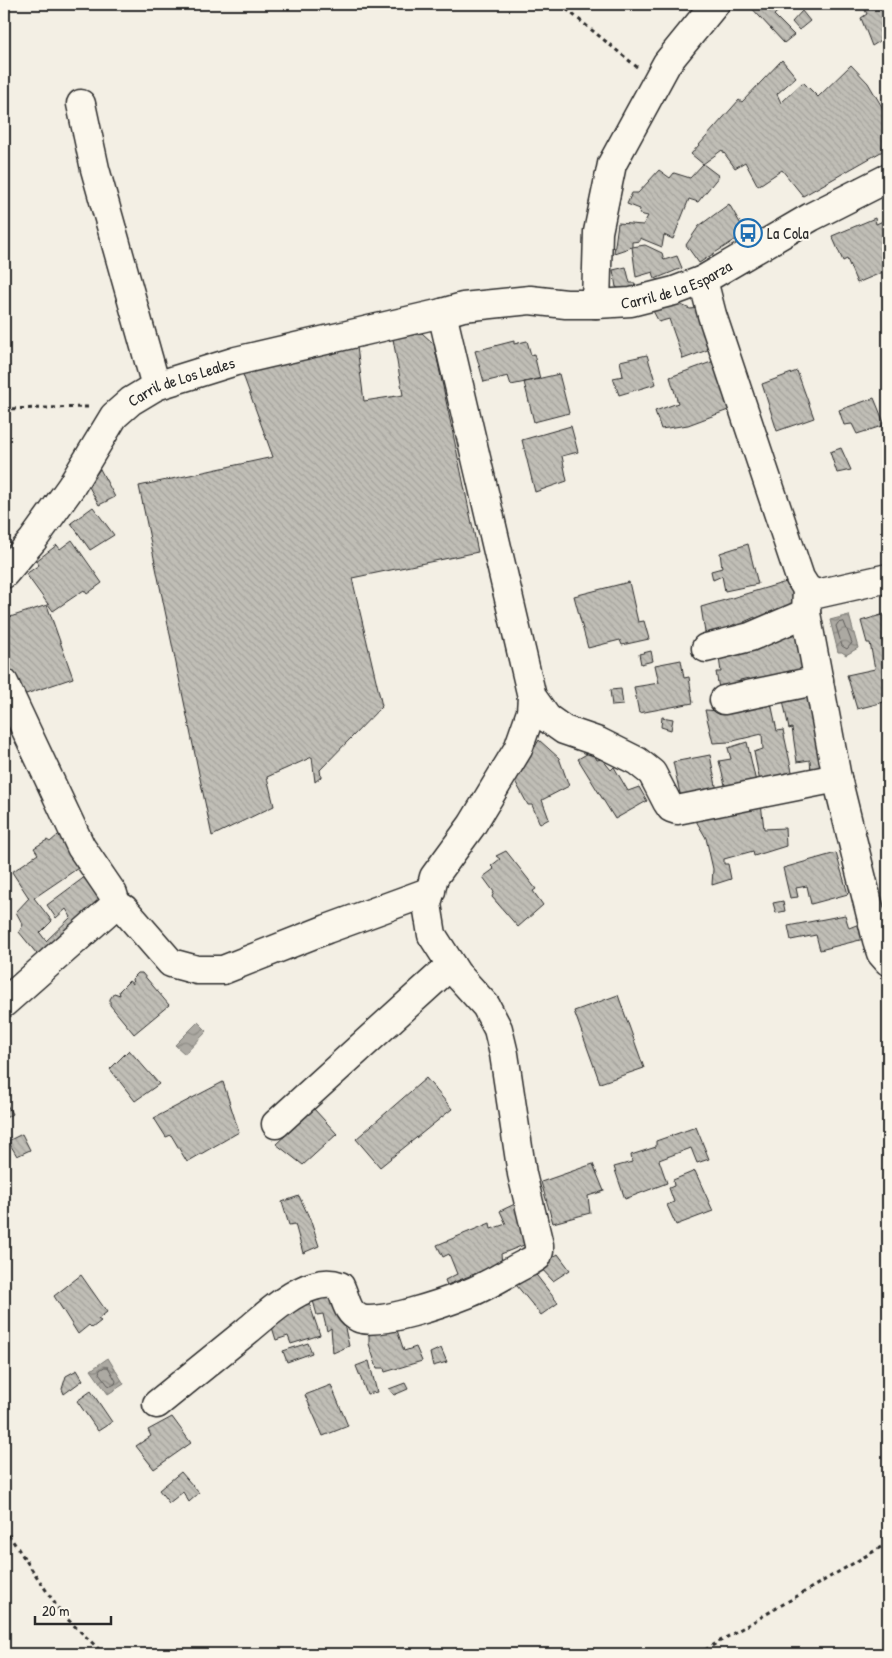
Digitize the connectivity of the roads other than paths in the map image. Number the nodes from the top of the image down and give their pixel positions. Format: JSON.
{"nodes":[{"id":1,"x":714,"y":4,"type":"edge"},
{"id":2,"x":81,"y":104,"type":"dead end"},
{"id":3,"x":888,"y":178,"type":"edge"},
{"id":4,"x":703,"y":280,"type":"junction"},
{"id":5,"x":596,"y":304,"type":"junction"},
{"id":6,"x":442,"y":313,"type":"junction"},
{"id":7,"x":156,"y":386,"type":"junction"},
{"id":8,"x":4,"y":574,"type":"edge"},
{"id":9,"x":888,"y":578,"type":"edge"},
{"id":10,"x":807,"y":601,"type":"junction"},
{"id":11,"x":706,"y":648,"type":"dead end"},
{"id":12,"x":819,"y":680,"type":"junction"},
{"id":13,"x":4,"y":683,"type":"edge"},
{"id":14,"x":532,"y":697,"type":"junction"},
{"id":15,"x":724,"y":700,"type":"dead end"},
{"id":16,"x":838,"y":778,"type":"junction"},
{"id":17,"x":431,"y":891,"type":"junction"},
{"id":18,"x":116,"y":904,"type":"junction"},
{"id":19,"x":888,"y":961,"type":"edge"},
{"id":20,"x":451,"y":965,"type":"junction"},
{"id":21,"x":4,"y":1003,"type":"edge"},
{"id":22,"x":276,"y":1124,"type":"dead end"},
{"id":23,"x":157,"y":1404,"type":"dead end"}],
"edges":[{"from":1,"to":5,"type":"street"},
{"from":2,"to":7,"type":"street"},
{"from":3,"to":4,"type":"street","name":"Carril de La Esparza"},
{"from":4,"to":5,"type":"street","name":"Carril de La Esparza"},
{"from":4,"to":10,"type":"street"},
{"from":5,"to":6,"type":"street","name":"Carril de La Esparza"},
{"from":6,"to":7,"type":"street","name":"Carril de Los Leales"},
{"from":6,"to":14,"type":"street"},
{"from":7,"to":8,"type":"street","name":"Carril de Los Leales"},
{"from":9,"to":10,"type":"street"},
{"from":10,"to":11,"type":"street"},
{"from":10,"to":12,"type":"street"},
{"from":12,"to":15,"type":"street"},
{"from":12,"to":16,"type":"street"},
{"from":13,"to":18,"type":"street"},
{"from":14,"to":16,"type":"street"},
{"from":14,"to":17,"type":"street"},
{"from":16,"to":19,"type":"street"},
{"from":17,"to":18,"type":"street"},
{"from":17,"to":20,"type":"street"},
{"from":18,"to":21,"type":"street"},
{"from":20,"to":22,"type":"street"},
{"from":20,"to":23,"type":"street"}]}
